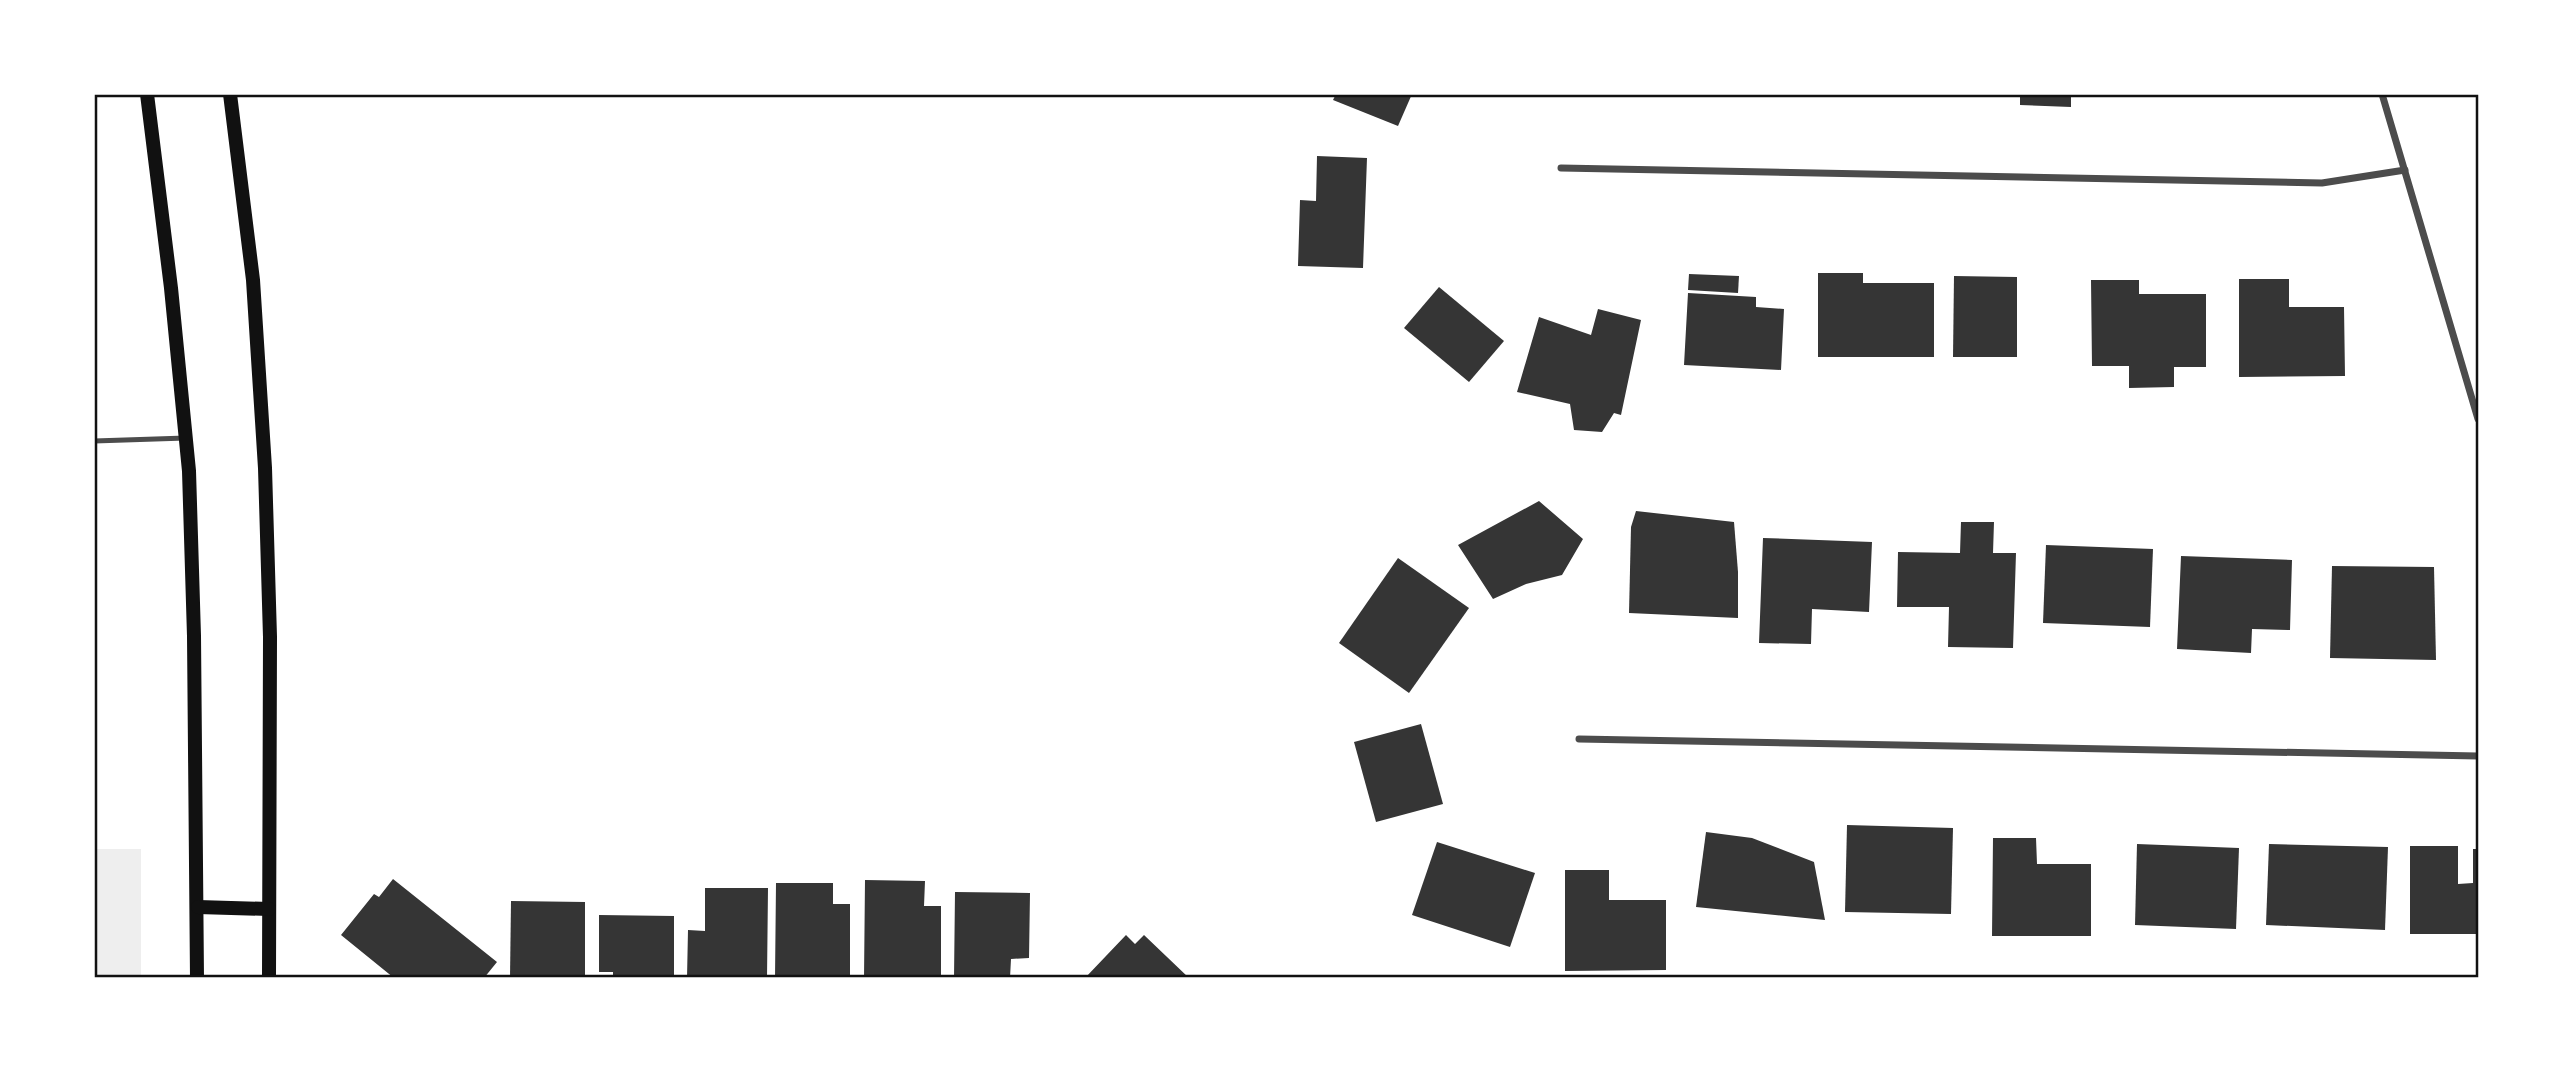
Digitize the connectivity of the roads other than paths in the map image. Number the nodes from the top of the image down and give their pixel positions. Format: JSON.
{"nodes":[{"id":1,"x":147,"y":94,"type":"edge"},
{"id":2,"x":230,"y":94,"type":"edge"},
{"id":3,"x":2382,"y":94,"type":"edge"},
{"id":4,"x":1561,"y":168,"type":"dead end"},
{"id":5,"x":2405,"y":170,"type":"junction"},
{"id":6,"x":2479,"y":419,"type":"edge"},
{"id":7,"x":186,"y":438,"type":"junction"},
{"id":8,"x":94,"y":441,"type":"edge"},
{"id":9,"x":1579,"y":739,"type":"dead end"},
{"id":10,"x":2479,"y":757,"type":"edge"},
{"id":11,"x":198,"y":907,"type":"junction"},
{"id":12,"x":270,"y":909,"type":"junction"},
{"id":13,"x":197,"y":978,"type":"edge"},
{"id":14,"x":269,"y":978,"type":"edge"}],
"edges":[{"from":1,"to":7,"type":"main road"},
{"from":2,"to":12,"type":"main road"},
{"from":3,"to":5,"type":"street"},
{"from":4,"to":5,"type":"street"},
{"from":5,"to":6,"type":"street"},
{"from":7,"to":8,"type":"lane"},
{"from":7,"to":11,"type":"main road"},
{"from":9,"to":10,"type":"street"},
{"from":11,"to":12,"type":"main road"},
{"from":11,"to":13,"type":"main road"},
{"from":12,"to":14,"type":"main road"}]}
